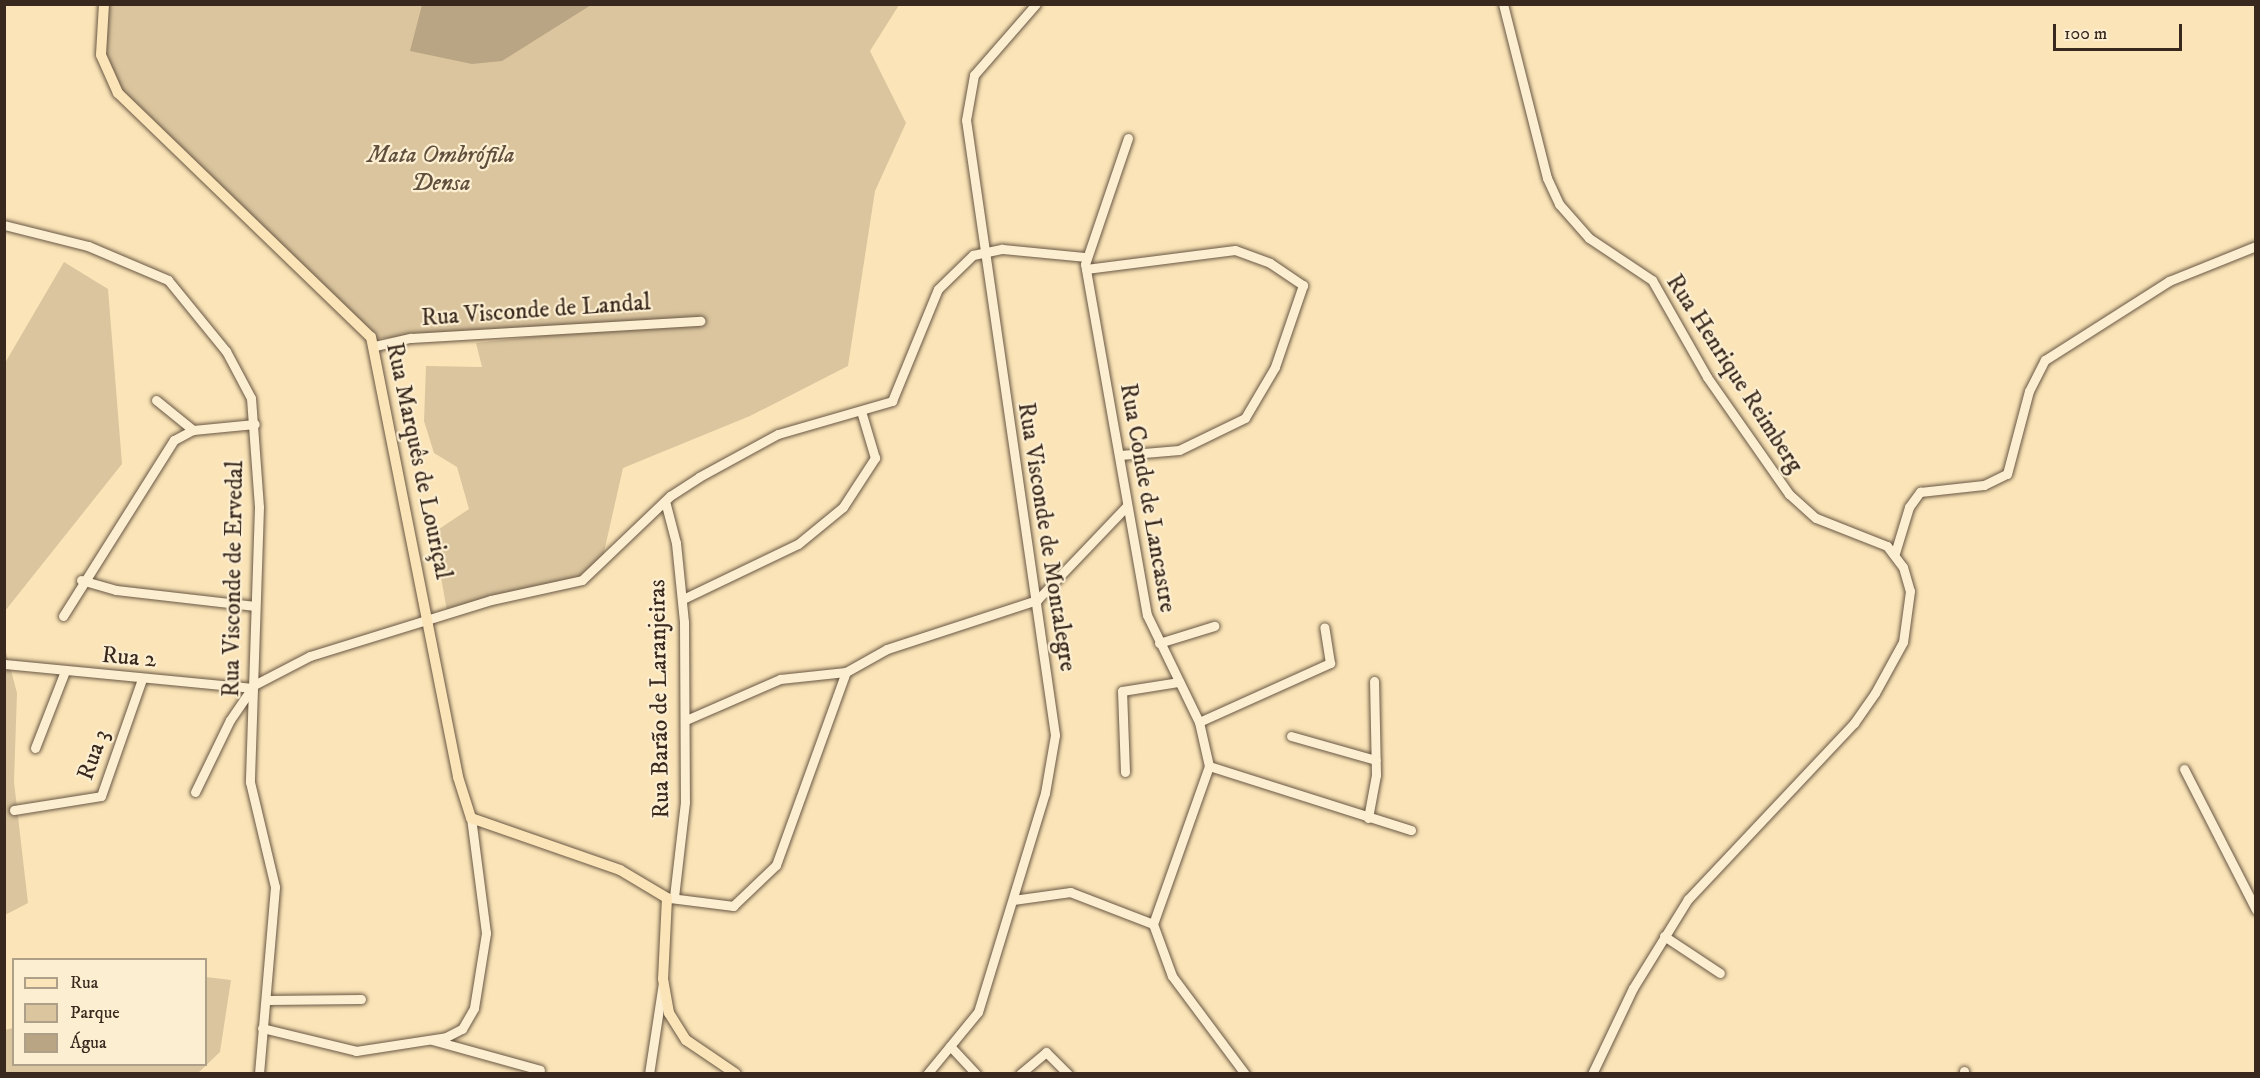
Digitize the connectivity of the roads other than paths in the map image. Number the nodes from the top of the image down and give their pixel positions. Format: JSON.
{"nodes":[{"id":1,"x":104,"y":4,"type":"edge"},
{"id":2,"x":1036,"y":4,"type":"edge"},
{"id":3,"x":1503,"y":4,"type":"edge"},
{"id":4,"x":1128,"y":138,"type":"dead end"},
{"id":5,"x":4,"y":225,"type":"edge"},
{"id":6,"x":2256,"y":246,"type":"edge"},
{"id":7,"x":984,"y":250,"type":"junction"},
{"id":8,"x":1085,"y":257,"type":"junction"},
{"id":9,"x":1086,"y":269,"type":"junction"},
{"id":10,"x":701,"y":321,"type":"dead end"},
{"id":11,"x":375,"y":346,"type":"junction"},
{"id":12,"x":156,"y":400,"type":"dead end"},
{"id":13,"x":861,"y":411,"type":"junction"},
{"id":14,"x":255,"y":424,"type":"junction"},
{"id":15,"x":193,"y":430,"type":"junction"},
{"id":16,"x":1120,"y":455,"type":"junction"},
{"id":17,"x":665,"y":501,"type":"junction"},
{"id":18,"x":1126,"y":507,"type":"junction"},
{"id":19,"x":1895,"y":553,"type":"junction"},
{"id":20,"x":81,"y":580,"type":"junction"},
{"id":21,"x":683,"y":599,"type":"junction"},
{"id":22,"x":1037,"y":600,"type":"junction"},
{"id":23,"x":255,"y":606,"type":"junction"},
{"id":24,"x":63,"y":616,"type":"dead end"},
{"id":25,"x":430,"y":619,"type":"junction"},
{"id":26,"x":1214,"y":626,"type":"dead end"},
{"id":27,"x":1324,"y":627,"type":"dead end"},
{"id":28,"x":1159,"y":643,"type":"junction"},
{"id":29,"x":4,"y":664,"type":"edge"},
{"id":30,"x":254,"y":667,"type":"junction"},
{"id":31,"x":65,"y":671,"type":"junction"},
{"id":32,"x":846,"y":672,"type":"junction"},
{"id":33,"x":273,"y":674,"type":"junction"},
{"id":34,"x":142,"y":679,"type":"junction"},
{"id":35,"x":1374,"y":681,"type":"dead end"},
{"id":36,"x":1179,"y":682,"type":"junction"},
{"id":37,"x":252,"y":687,"type":"junction"},
{"id":38,"x":686,"y":720,"type":"junction"},
{"id":39,"x":1199,"y":722,"type":"junction"},
{"id":40,"x":1291,"y":736,"type":"dead end"},
{"id":41,"x":34,"y":748,"type":"dead end"},
{"id":42,"x":1376,"y":760,"type":"junction"},
{"id":43,"x":1209,"y":765,"type":"junction"},
{"id":44,"x":2184,"y":769,"type":"dead end"},
{"id":45,"x":1125,"y":772,"type":"dead end"},
{"id":46,"x":195,"y":792,"type":"dead end"},
{"id":47,"x":14,"y":810,"type":"dead end"},
{"id":48,"x":471,"y":818,"type":"junction"},
{"id":49,"x":1368,"y":818,"type":"junction"},
{"id":50,"x":1411,"y":830,"type":"dead end"},
{"id":51,"x":671,"y":898,"type":"junction"},
{"id":52,"x":1013,"y":900,"type":"junction"},
{"id":53,"x":2256,"y":910,"type":"edge"},
{"id":54,"x":1153,"y":924,"type":"junction"},
{"id":55,"x":1664,"y":936,"type":"junction"},
{"id":56,"x":1720,"y":973,"type":"dead end"},
{"id":57,"x":663,"y":982,"type":"junction"},
{"id":58,"x":361,"y":999,"type":"dead end"},
{"id":59,"x":268,"y":1000,"type":"junction"},
{"id":60,"x":262,"y":1028,"type":"junction"},
{"id":61,"x":432,"y":1040,"type":"junction"},
{"id":62,"x":950,"y":1046,"type":"junction"},
{"id":63,"x":540,"y":1070,"type":"dead end"},
{"id":64,"x":260,"y":1074,"type":"edge"},
{"id":65,"x":649,"y":1074,"type":"edge"},
{"id":66,"x":736,"y":1074,"type":"edge"},
{"id":67,"x":927,"y":1074,"type":"edge"},
{"id":68,"x":976,"y":1074,"type":"edge"},
{"id":69,"x":1020,"y":1074,"type":"edge"},
{"id":70,"x":1068,"y":1074,"type":"edge"},
{"id":71,"x":1245,"y":1074,"type":"edge"},
{"id":72,"x":1592,"y":1074,"type":"edge"}],
"edges":[{"from":1,"to":11,"type":"main road","name":"Rua Marquês de Louriçal"},
{"from":2,"to":7,"type":"street","name":"Rua Visconde de Montalegre"},
{"from":3,"to":19,"type":"street","name":"Rua Henrique Reimberg"},
{"from":4,"to":8,"type":"street","name":"Rua Conde de Lancastre"},
{"from":5,"to":14,"type":"street","name":"Rua Visconde de Ervedal"},
{"from":6,"to":19,"type":"street"},
{"from":7,"to":8,"type":"street"},
{"from":7,"to":13,"type":"street"},
{"from":7,"to":22,"type":"street","name":"Rua Visconde de Montalegre"},
{"from":8,"to":9,"type":"street","name":"Rua Conde de Lancastre"},
{"from":9,"to":16,"type":"street","name":"Rua Conde de Lancastre"},
{"from":9,"to":16,"type":"street"},
{"from":10,"to":11,"type":"street","name":"Rua Visconde de Landal"},
{"from":11,"to":25,"type":"main road","name":"Rua Marquês de Louriçal"},
{"from":12,"to":15,"type":"street"},
{"from":13,"to":17,"type":"street"},
{"from":13,"to":21,"type":"street"},
{"from":14,"to":15,"type":"street"},
{"from":14,"to":23,"type":"street","name":"Rua Visconde de Ervedal"},
{"from":15,"to":20,"type":"street"},
{"from":16,"to":18,"type":"street","name":"Rua Conde de Lancastre"},
{"from":17,"to":21,"type":"street","name":"Rua Barão de Laranjeiras"},
{"from":17,"to":25,"type":"street"},
{"from":18,"to":22,"type":"street"},
{"from":18,"to":28,"type":"street","name":"Rua Conde de Lancastre"},
{"from":19,"to":55,"type":"street"},
{"from":20,"to":23,"type":"street"},
{"from":20,"to":24,"type":"street"},
{"from":21,"to":38,"type":"street","name":"Rua Barão de Laranjeiras"},
{"from":22,"to":32,"type":"street"},
{"from":22,"to":52,"type":"street","name":"Rua Visconde de Montalegre"},
{"from":23,"to":30,"type":"street","name":"Rua Visconde de Ervedal"},
{"from":25,"to":33,"type":"street"},
{"from":25,"to":48,"type":"main road","name":"Rua Marquês de Louriçal"},
{"from":26,"to":28,"type":"street"},
{"from":27,"to":39,"type":"street"},
{"from":28,"to":36,"type":"street","name":"Rua Conde de Lancastre"},
{"from":29,"to":31,"type":"street","name":"Rua 2"},
{"from":30,"to":33,"type":"street"},
{"from":30,"to":37,"type":"street","name":"Rua Visconde de Ervedal"},
{"from":31,"to":34,"type":"street","name":"Rua 2"},
{"from":31,"to":41,"type":"street"},
{"from":32,"to":38,"type":"street"},
{"from":32,"to":51,"type":"street"},
{"from":33,"to":37,"type":"street"},
{"from":34,"to":37,"type":"street","name":"Rua 2"},
{"from":34,"to":47,"type":"street","name":"Rua 3"},
{"from":35,"to":42,"type":"street"},
{"from":36,"to":39,"type":"street","name":"Rua Conde de Lancastre"},
{"from":36,"to":45,"type":"street"},
{"from":37,"to":46,"type":"street"},
{"from":37,"to":59,"type":"street","name":"Rua Visconde de Ervedal"},
{"from":38,"to":51,"type":"street","name":"Rua Barão de Laranjeiras"},
{"from":39,"to":43,"type":"street","name":"Rua Conde de Lancastre"},
{"from":40,"to":42,"type":"street"},
{"from":42,"to":49,"type":"street"},
{"from":43,"to":49,"type":"street"},
{"from":43,"to":54,"type":"street"},
{"from":44,"to":53,"type":"street"},
{"from":48,"to":51,"type":"main road"},
{"from":48,"to":61,"type":"street"},
{"from":49,"to":50,"type":"street"},
{"from":51,"to":57,"type":"main road","name":"Rua Barão de Laranjeiras"},
{"from":52,"to":54,"type":"street"},
{"from":52,"to":62,"type":"street","name":"Rua Visconde de Montalegre"},
{"from":54,"to":71,"type":"street"},
{"from":55,"to":56,"type":"street"},
{"from":55,"to":72,"type":"street"},
{"from":57,"to":65,"type":"street","name":"Rua Barão de Laranjeiras"},
{"from":57,"to":66,"type":"main road"},
{"from":58,"to":59,"type":"street"},
{"from":59,"to":60,"type":"street","name":"Rua Visconde de Ervedal"},
{"from":60,"to":61,"type":"street"},
{"from":60,"to":64,"type":"street","name":"Rua Visconde de Ervedal"},
{"from":61,"to":63,"type":"street"},
{"from":62,"to":67,"type":"street","name":"Rua Visconde de Montalegre"},
{"from":62,"to":68,"type":"street"},
{"from":69,"to":70,"type":"street"}]}
